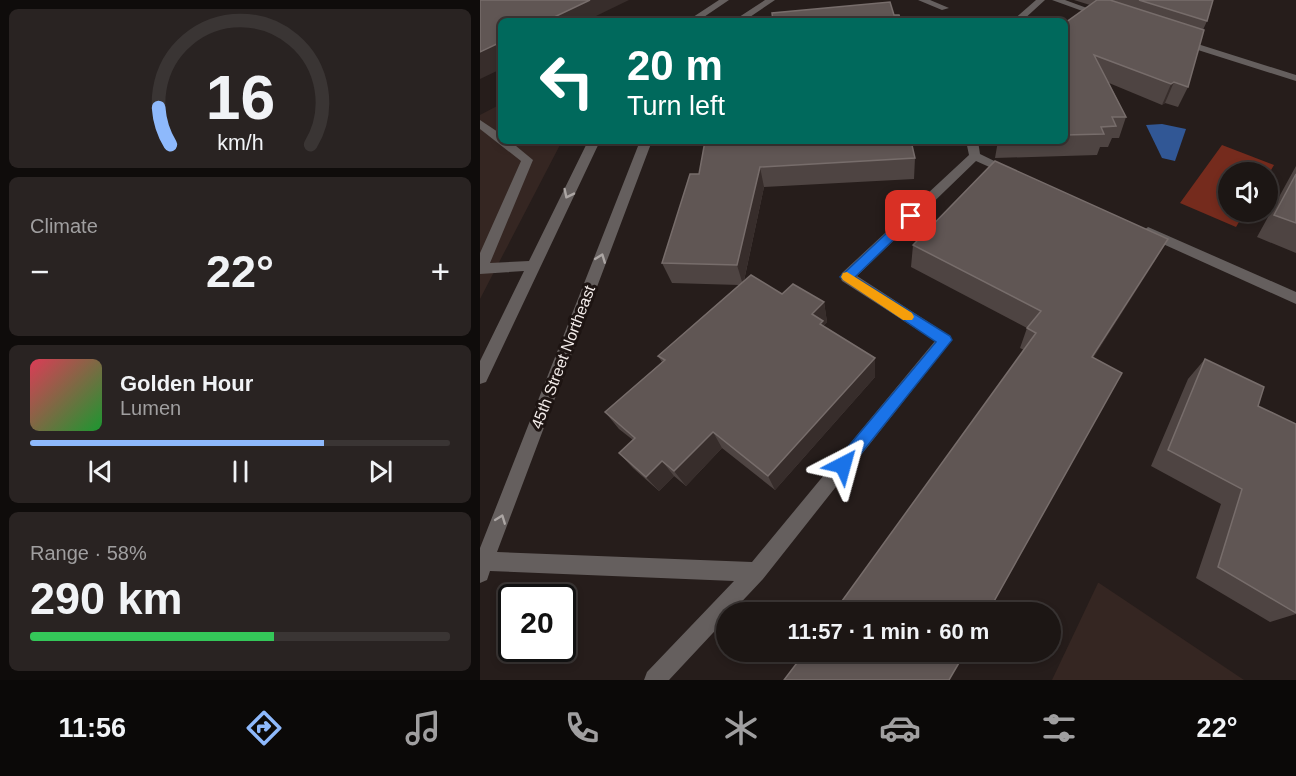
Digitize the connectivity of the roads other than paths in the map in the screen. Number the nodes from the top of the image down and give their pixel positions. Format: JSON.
{"nodes":[{"id":1,"x":771,"y":0,"type":"edge"},
{"id":2,"x":922,"y":0,"type":"edge"},
{"id":3,"x":955,"y":0,"type":"edge"},
{"id":4,"x":1041,"y":0,"type":"edge"},
{"id":5,"x":1056,"y":0,"type":"edge"},
{"id":6,"x":716,"y":2,"type":"edge"},
{"id":7,"x":945,"y":8,"type":"junction"},
{"id":8,"x":696,"y":18,"type":"edge"},
{"id":9,"x":743,"y":18,"type":"edge"},
{"id":10,"x":947,"y":18,"type":"edge"},
{"id":11,"x":1020,"y":18,"type":"edge"},
{"id":12,"x":1110,"y":18,"type":"edge"},
{"id":13,"x":1176,"y":40,"type":"edge"},
{"id":14,"x":1296,"y":78,"type":"edge"},
{"id":15,"x":480,"y":123,"type":"edge"},
{"id":16,"x":498,"y":137,"type":"edge"},
{"id":17,"x":507,"y":144,"type":"edge"},
{"id":18,"x":593,"y":144,"type":"edge"},
{"id":19,"x":645,"y":144,"type":"edge"},
{"id":20,"x":974,"y":148,"type":"edge"},
{"id":21,"x":1029,"y":179,"type":"edge"},
{"id":22,"x":1136,"y":227,"type":"edge"},
{"id":23,"x":533,"y":266,"type":"junction"},
{"id":24,"x":481,"y":269,"type":"edge"},
{"id":25,"x":1296,"y":298,"type":"edge"},
{"id":26,"x":480,"y":377,"type":"edge"},
{"id":27,"x":482,"y":565,"type":"edge"},
{"id":28,"x":756,"y":572,"type":"junction"},
{"id":29,"x":655,"y":680,"type":"edge"}],
"edges":[{"from":1,"to":9,"type":"street"},
{"from":2,"to":7,"type":"street"},
{"from":3,"to":7,"type":"street"},
{"from":4,"to":11,"type":"street"},
{"from":5,"to":12,"type":"street"},
{"from":6,"to":8,"type":"street"},
{"from":7,"to":10,"type":"street"},
{"from":13,"to":14,"type":"street"},
{"from":15,"to":16,"type":"street"},
{"from":17,"to":24,"type":"street"},
{"from":18,"to":23,"type":"street","one_way":true},
{"from":27,"to":19,"type":"street","name":"45th Street Northeast","one_way":true},
{"from":20,"to":21,"type":"street"},
{"from":20,"to":28,"type":"street"},
{"from":22,"to":25,"type":"street"},
{"from":23,"to":24,"type":"street"},
{"from":23,"to":26,"type":"street"},
{"from":27,"to":28,"type":"street"},
{"from":28,"to":29,"type":"street"}]}
